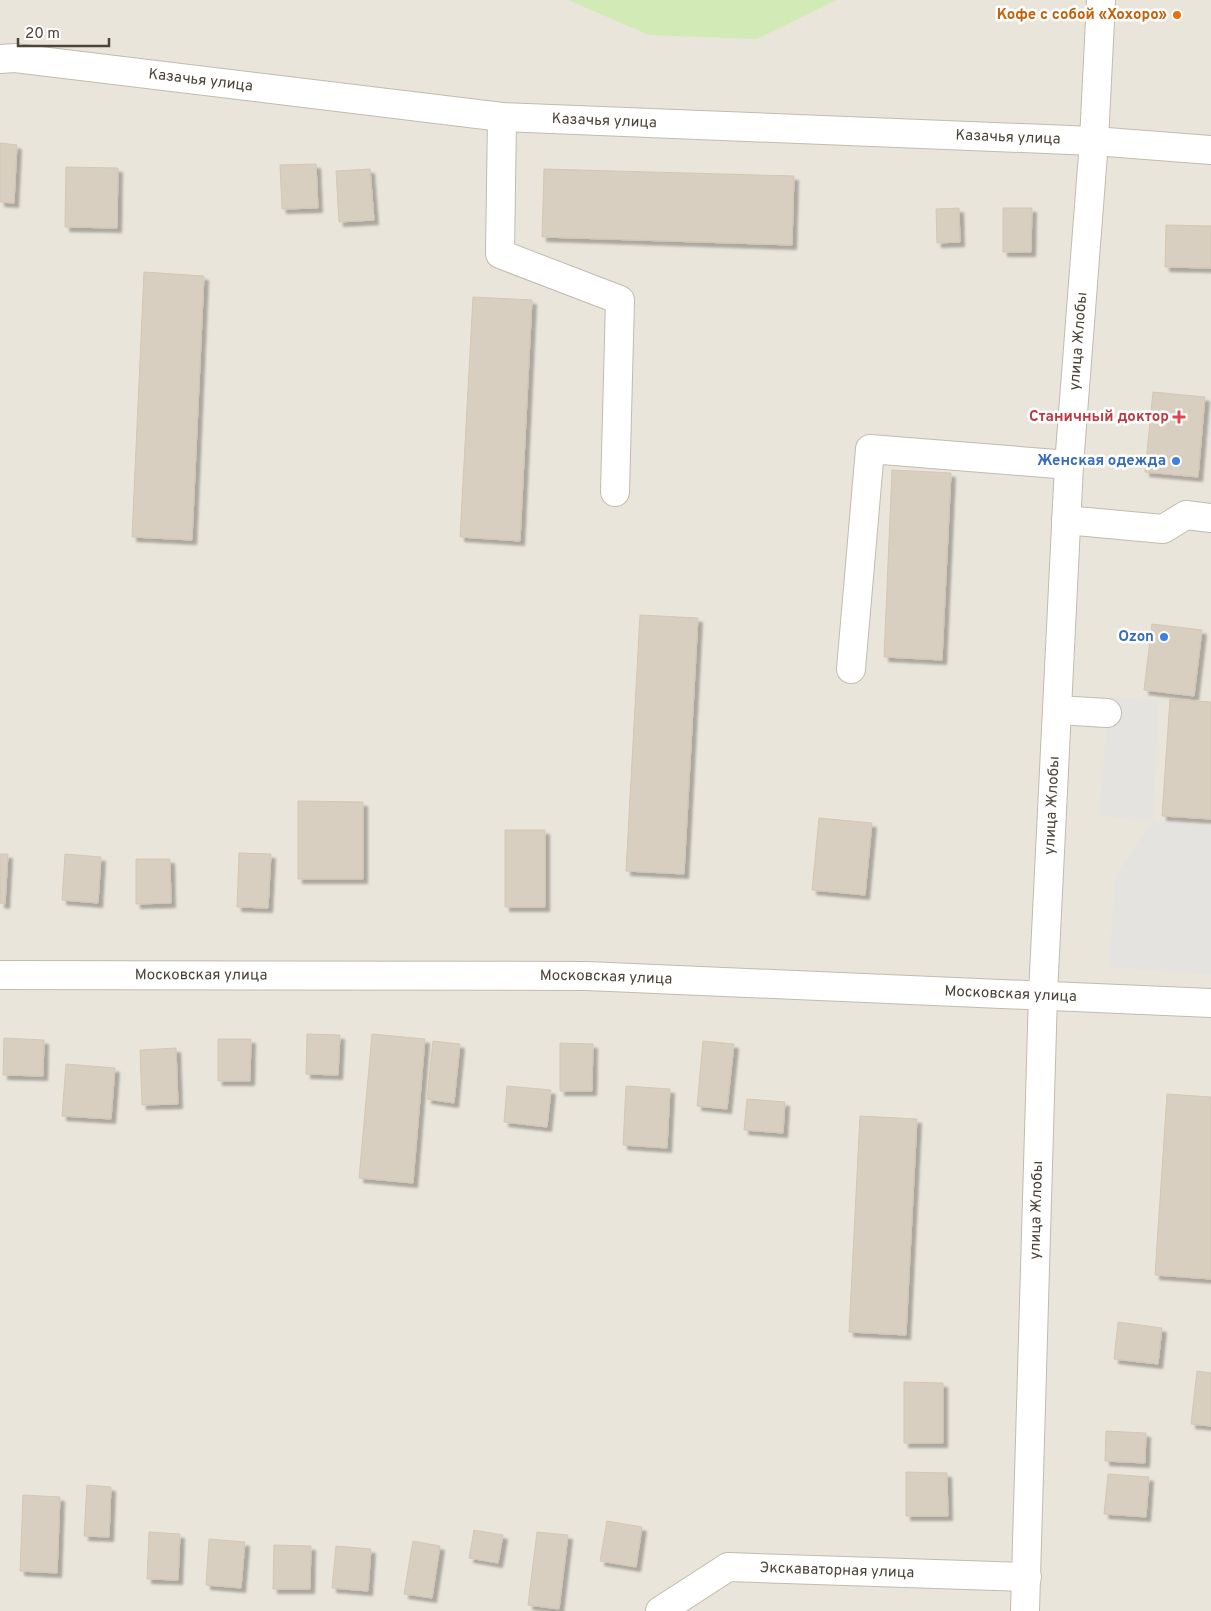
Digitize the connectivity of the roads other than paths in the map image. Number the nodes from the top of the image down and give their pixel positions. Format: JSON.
{"nodes":[{"id":1,"x":1101,"y":0,"type":"edge"},
{"id":2,"x":0,"y":59,"type":"edge"},
{"id":3,"x":502,"y":117,"type":"junction"},
{"id":4,"x":1094,"y":141,"type":"junction"},
{"id":5,"x":1211,"y":150,"type":"edge"},
{"id":6,"x":1068,"y":465,"type":"junction"},
{"id":7,"x":615,"y":492,"type":"dead end"},
{"id":8,"x":1211,"y":518,"type":"edge"},
{"id":9,"x":1066,"y":520,"type":"junction"},
{"id":10,"x":851,"y":669,"type":"dead end"},
{"id":11,"x":1057,"y":710,"type":"junction"},
{"id":12,"x":1108,"y":713,"type":"dead end"},
{"id":13,"x":0,"y":975,"type":"edge"},
{"id":14,"x":1043,"y":994,"type":"junction"},
{"id":15,"x":1211,"y":1002,"type":"edge"},
{"id":16,"x":1027,"y":1577,"type":"junction"},
{"id":17,"x":660,"y":1611,"type":"edge"},
{"id":18,"x":1025,"y":1611,"type":"edge"}],
"edges":[{"from":1,"to":4,"type":"street","name":"улица Жлобы"},
{"from":2,"to":3,"type":"street","name":"Казачья улица"},
{"from":3,"to":4,"type":"street","name":"Казачья улица"},
{"from":3,"to":7,"type":"street"},
{"from":4,"to":5,"type":"street","name":"Казачья улица"},
{"from":4,"to":6,"type":"street","name":"улица Жлобы"},
{"from":6,"to":9,"type":"street","name":"улица Жлобы"},
{"from":6,"to":10,"type":"street"},
{"from":8,"to":9,"type":"street"},
{"from":9,"to":11,"type":"street","name":"улица Жлобы"},
{"from":11,"to":12,"type":"street"},
{"from":11,"to":14,"type":"street","name":"улица Жлобы"},
{"from":13,"to":14,"type":"street","name":"Московская улица"},
{"from":14,"to":15,"type":"street","name":"Московская улица"},
{"from":14,"to":16,"type":"street","name":"улица Жлобы"},
{"from":16,"to":17,"type":"street","name":"Экскаваторная улица"},
{"from":16,"to":18,"type":"street","name":"улица Жлобы"}]}
